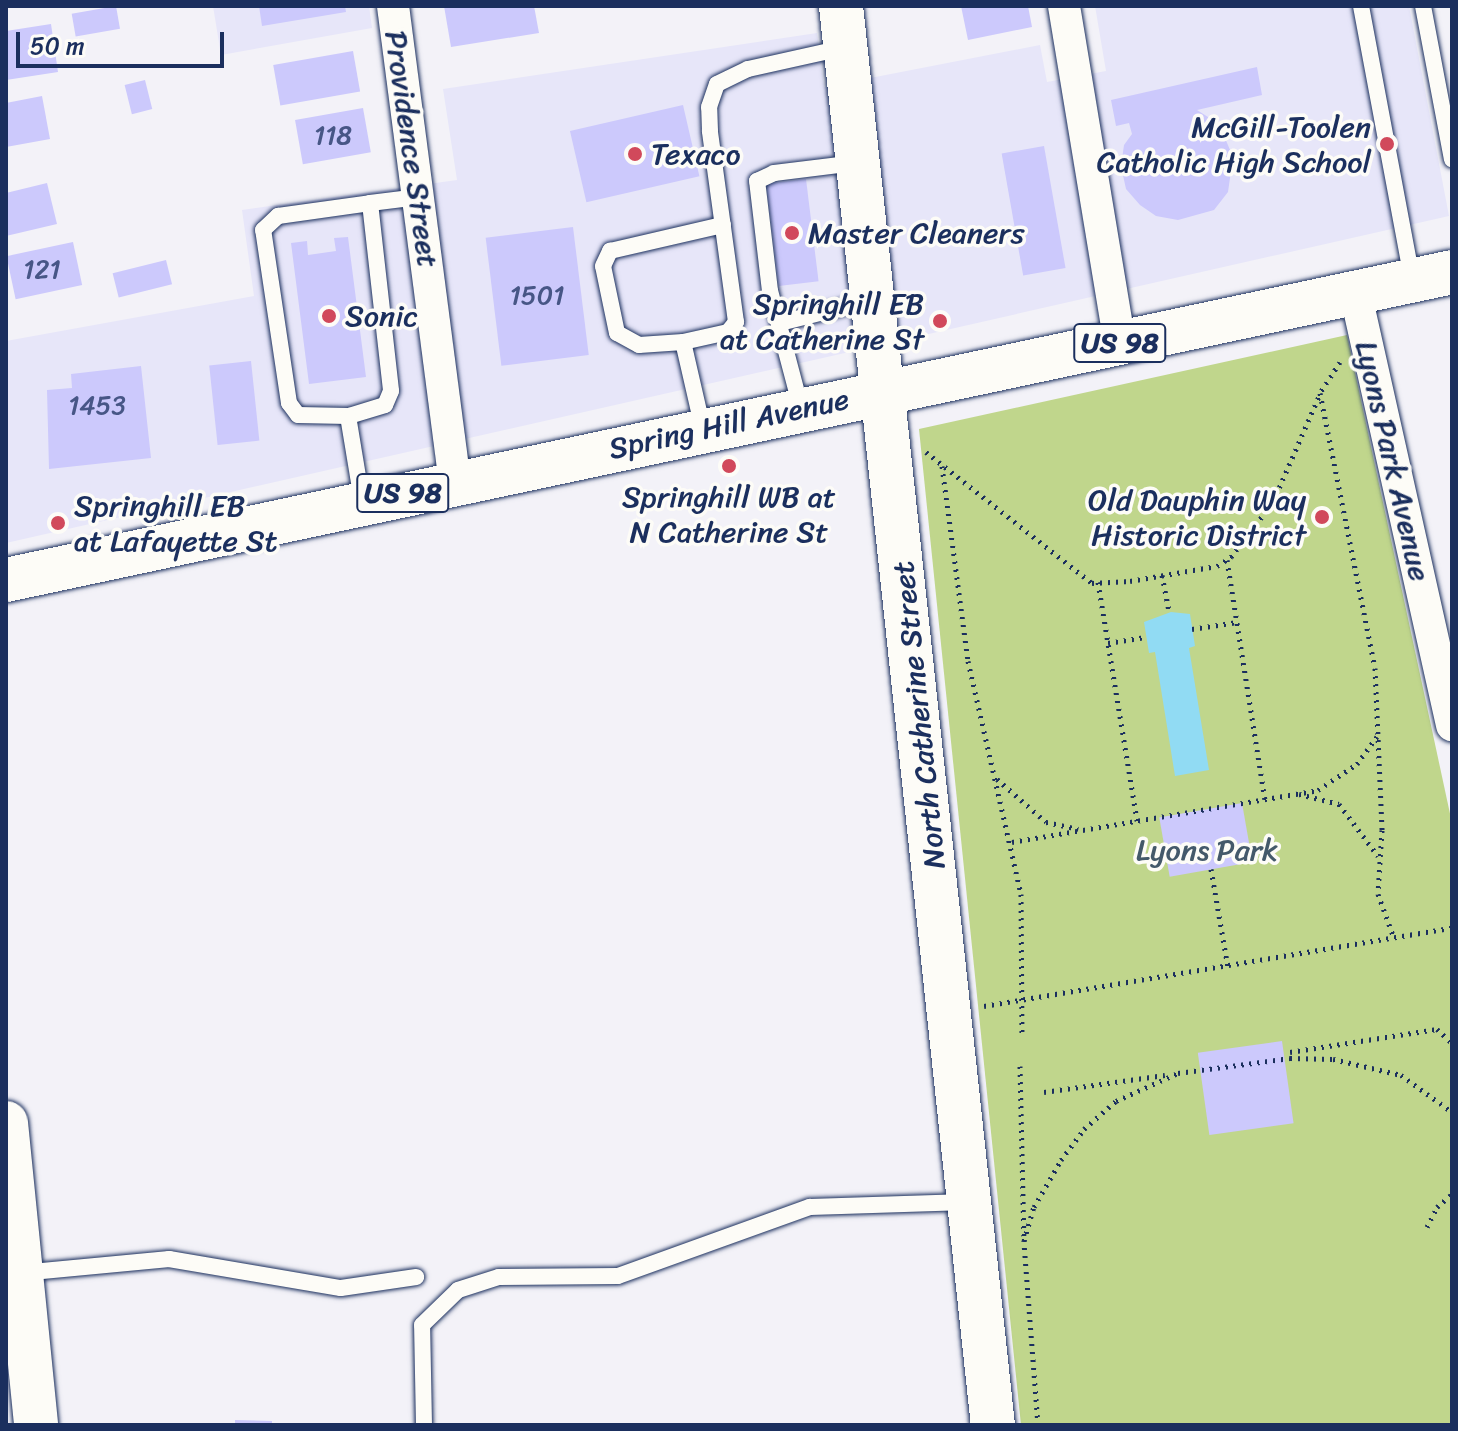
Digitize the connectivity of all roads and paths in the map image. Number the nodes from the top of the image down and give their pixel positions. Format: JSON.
{"nodes":[{"id":1,"x":393,"y":6,"type":"edge"},
{"id":2,"x":1064,"y":6,"type":"edge"},
{"id":3,"x":1361,"y":6,"type":"edge"},
{"id":4,"x":1423,"y":6,"type":"edge"},
{"id":5,"x":843,"y":27,"type":"edge"},
{"id":6,"x":1452,"y":159,"type":"edge"},
{"id":7,"x":857,"y":162,"type":"junction"},
{"id":8,"x":419,"y":197,"type":"junction"},
{"id":9,"x":370,"y":203,"type":"junction"},
{"id":10,"x":723,"y":225,"type":"junction"},
{"id":11,"x":1432,"y":276,"type":"edge"},
{"id":12,"x":1355,"y":291,"type":"junction"},
{"id":13,"x":873,"y":299,"type":"junction"},
{"id":14,"x":780,"y":323,"type":"junction"},
{"id":15,"x":683,"y":342,"type":"junction"},
{"id":16,"x":1120,"y":343,"type":"junction"},
{"id":17,"x":1345,"y":355,"type":"dead end"},
{"id":18,"x":884,"y":391,"type":"junction"},
{"id":19,"x":1320,"y":393,"type":"junction"},
{"id":20,"x":801,"y":408,"type":"junction"},
{"id":21,"x":348,"y":416,"type":"junction"},
{"id":22,"x":703,"y":429,"type":"junction"},
{"id":23,"x":926,"y":452,"type":"dead end"},
{"id":24,"x":942,"y":466,"type":"junction"},
{"id":25,"x":455,"y":482,"type":"junction"},
{"id":26,"x":362,"y":502,"type":"junction"},
{"id":27,"x":1227,"y":560,"type":"junction"},
{"id":28,"x":1162,"y":575,"type":"junction"},
{"id":29,"x":6,"y":580,"type":"edge"},
{"id":30,"x":1098,"y":582,"type":"junction"},
{"id":31,"x":1169,"y":612,"type":"dead end"},
{"id":32,"x":1237,"y":622,"type":"junction"},
{"id":33,"x":1192,"y":629,"type":"dead end"},
{"id":34,"x":1146,"y":637,"type":"dead end"},
{"id":35,"x":1108,"y":643,"type":"junction"},
{"id":36,"x":1452,"y":725,"type":"edge"},
{"id":37,"x":1378,"y":735,"type":"junction"},
{"id":38,"x":996,"y":778,"type":"junction"},
{"id":39,"x":1298,"y":793,"type":"junction"},
{"id":40,"x":1265,"y":799,"type":"junction"},
{"id":41,"x":1137,"y":821,"type":"junction"},
{"id":42,"x":1084,"y":830,"type":"junction"},
{"id":43,"x":1012,"y":842,"type":"junction"},
{"id":44,"x":1379,"y":857,"type":"junction"},
{"id":45,"x":1211,"y":869,"type":"dead end"},
{"id":46,"x":1452,"y":928,"type":"edge"},
{"id":47,"x":1394,"y":938,"type":"junction"},
{"id":48,"x":1228,"y":967,"type":"junction"},
{"id":49,"x":1022,"y":1003,"type":"junction"},
{"id":50,"x":951,"y":1007,"type":"junction"},
{"id":51,"x":1022,"y":1033,"type":"dead end"},
{"id":52,"x":1452,"y":1043,"type":"edge"},
{"id":53,"x":1290,"y":1052,"type":"dead end"},
{"id":54,"x":1020,"y":1066,"type":"dead end"},
{"id":55,"x":1178,"y":1073,"type":"junction"},
{"id":56,"x":1044,"y":1092,"type":"dead end"},
{"id":57,"x":1452,"y":1112,"type":"edge"},
{"id":58,"x":6,"y":1123,"type":"edge"},
{"id":59,"x":1452,"y":1194,"type":"edge"},
{"id":60,"x":968,"y":1202,"type":"junction"},
{"id":61,"x":1427,"y":1227,"type":"dead end"},
{"id":62,"x":1024,"y":1241,"type":"junction"},
{"id":63,"x":20,"y":1273,"type":"junction"},
{"id":64,"x":416,"y":1277,"type":"dead end"},
{"id":65,"x":36,"y":1425,"type":"edge"},
{"id":66,"x":424,"y":1425,"type":"edge"},
{"id":67,"x":993,"y":1425,"type":"edge"},
{"id":68,"x":1038,"y":1425,"type":"edge"}],
"edges":[{"from":1,"to":8,"type":"street","name":"Providence Street"},
{"from":2,"to":16,"type":"street"},
{"from":3,"to":11,"type":"lane"},
{"from":4,"to":6,"type":"lane"},
{"from":5,"to":7,"type":"street","name":"North Catherine Street"},
{"from":5,"to":10,"type":"lane"},
{"from":7,"to":13,"type":"street","name":"North Catherine Street"},
{"from":7,"to":14,"type":"lane"},
{"from":8,"to":9,"type":"lane"},
{"from":8,"to":25,"type":"street","name":"Providence Street"},
{"from":9,"to":21,"type":"lane"},
{"from":9,"to":21,"type":"lane"},
{"from":10,"to":15,"type":"lane"},
{"from":10,"to":15,"type":"lane"},
{"from":11,"to":12,"type":"street","name":"Spring Hill Avenue","number":"US 98"},
{"from":12,"to":16,"type":"street","name":"Spring Hill Avenue","number":"US 98"},
{"from":12,"to":36,"type":"street","name":"Lyons Park Avenue"},
{"from":13,"to":14,"type":"lane"},
{"from":13,"to":18,"type":"street","name":"North Catherine Street"},
{"from":14,"to":20,"type":"lane"},
{"from":15,"to":22,"type":"lane"},
{"from":16,"to":18,"type":"street","name":"Spring Hill Avenue","number":"US 98"},
{"from":17,"to":19,"type":"path"},
{"from":18,"to":20,"type":"street","name":"Spring Hill Avenue","number":"US 98"},
{"from":18,"to":50,"type":"street","name":"North Catherine Street"},
{"from":19,"to":27,"type":"path"},
{"from":19,"to":37,"type":"path"},
{"from":20,"to":22,"type":"street","name":"Spring Hill Avenue","number":"US 98"},
{"from":21,"to":26,"type":"lane"},
{"from":22,"to":25,"type":"street","name":"Spring Hill Avenue","number":"US 98"},
{"from":23,"to":24,"type":"path"},
{"from":24,"to":30,"type":"path"},
{"from":24,"to":38,"type":"path"},
{"from":25,"to":26,"type":"street","name":"Spring Hill Avenue","number":"US 98"},
{"from":26,"to":29,"type":"street","name":"Spring Hill Avenue","number":"US 98"},
{"from":27,"to":28,"type":"path"},
{"from":27,"to":32,"type":"path"},
{"from":28,"to":30,"type":"path"},
{"from":28,"to":31,"type":"path"},
{"from":30,"to":35,"type":"path"},
{"from":32,"to":33,"type":"path"},
{"from":32,"to":40,"type":"path"},
{"from":34,"to":35,"type":"path"},
{"from":35,"to":41,"type":"path"},
{"from":37,"to":39,"type":"path"},
{"from":37,"to":44,"type":"path"},
{"from":38,"to":42,"type":"path"},
{"from":38,"to":43,"type":"path"},
{"from":39,"to":40,"type":"path"},
{"from":39,"to":44,"type":"path"},
{"from":40,"to":41,"type":"path"},
{"from":41,"to":42,"type":"path"},
{"from":42,"to":43,"type":"path"},
{"from":43,"to":49,"type":"path"},
{"from":44,"to":47,"type":"path"},
{"from":45,"to":48,"type":"path"},
{"from":46,"to":47,"type":"path"},
{"from":47,"to":48,"type":"path"},
{"from":48,"to":49,"type":"path"},
{"from":49,"to":50,"type":"path"},
{"from":49,"to":51,"type":"path"},
{"from":50,"to":60,"type":"street","name":"North Catherine Street"},
{"from":52,"to":53,"type":"path"},
{"from":54,"to":62,"type":"path"},
{"from":55,"to":56,"type":"path"},
{"from":55,"to":57,"type":"path"},
{"from":55,"to":62,"type":"path"},
{"from":58,"to":63,"type":"street"},
{"from":59,"to":61,"type":"path"},
{"from":60,"to":66,"type":"lane"},
{"from":60,"to":67,"type":"street","name":"North Catherine Street"},
{"from":62,"to":68,"type":"path"},
{"from":63,"to":64,"type":"lane"},
{"from":63,"to":65,"type":"street"}]}
